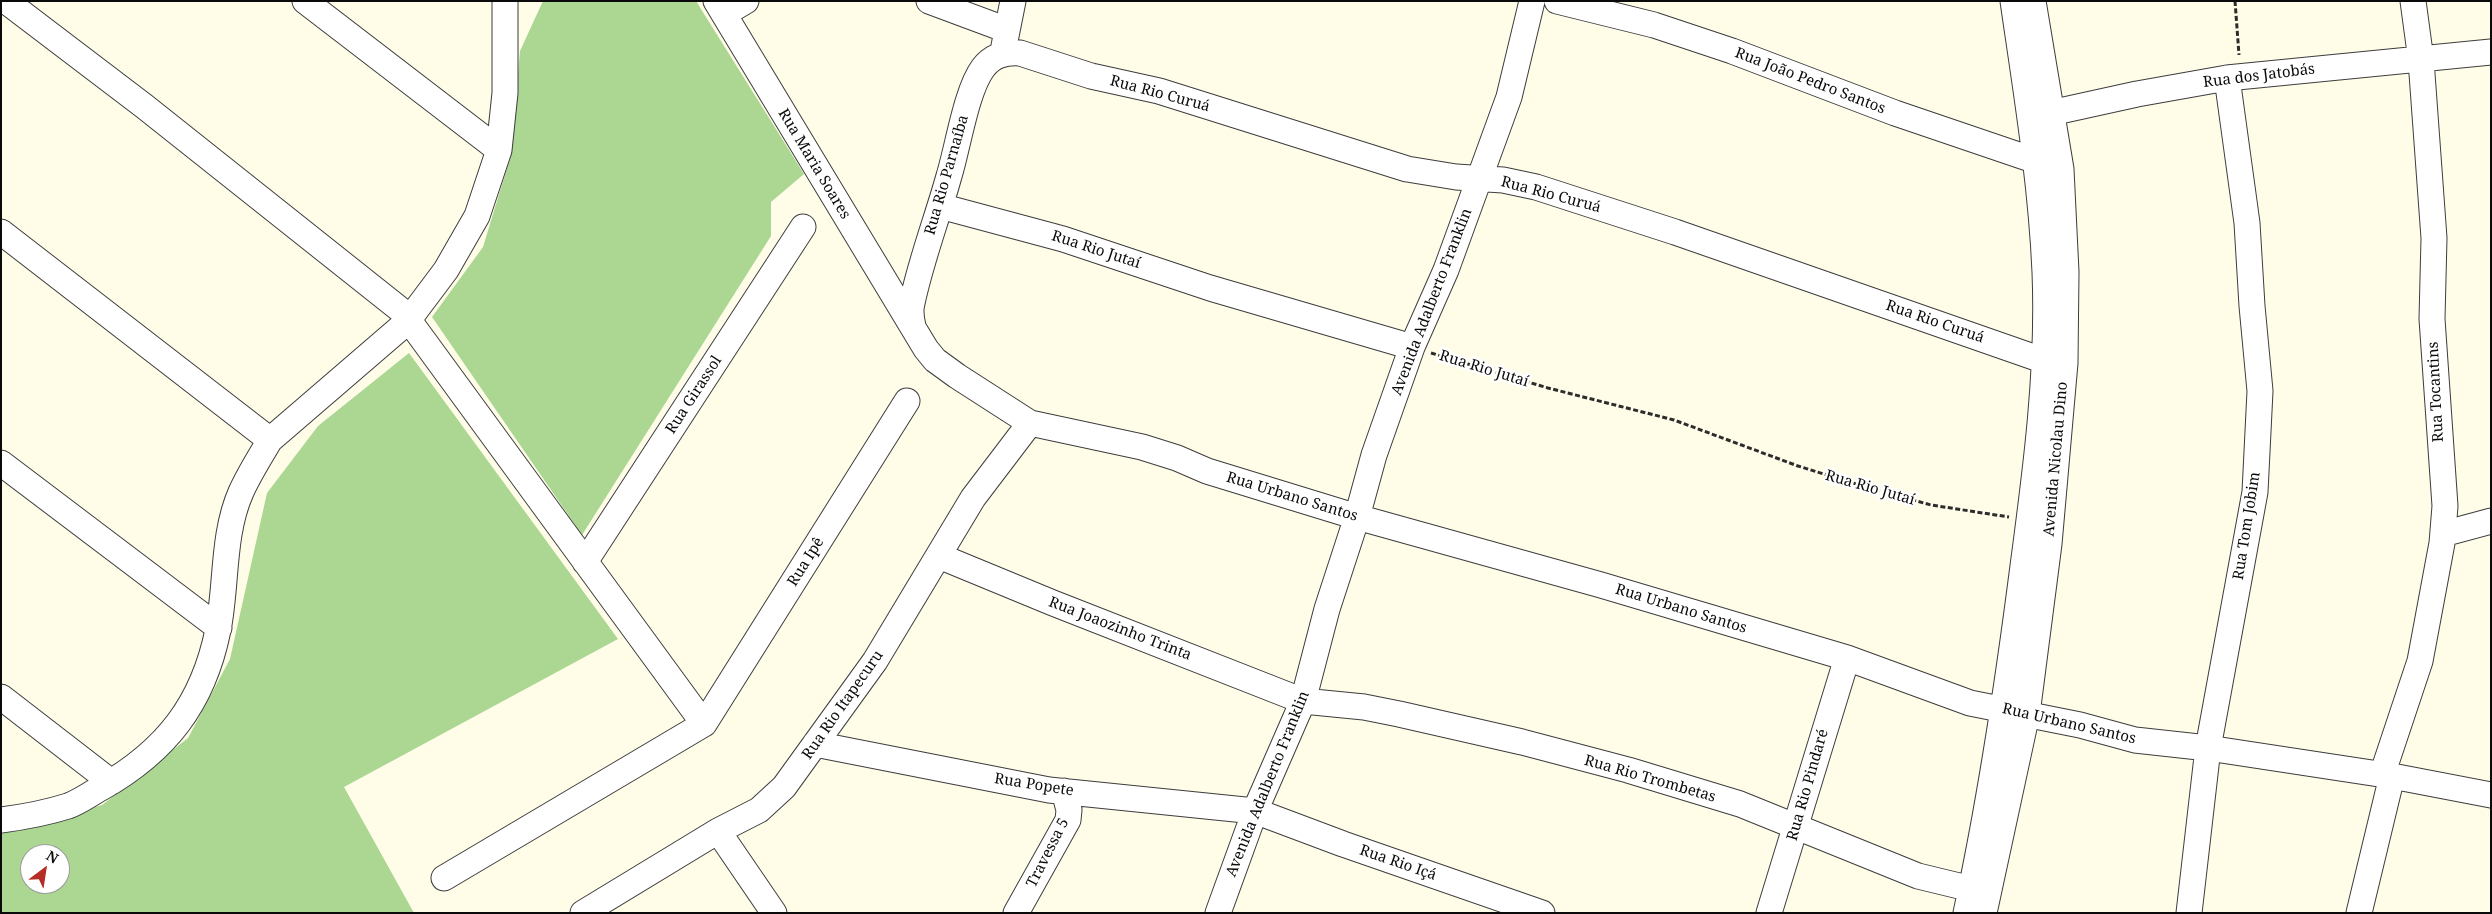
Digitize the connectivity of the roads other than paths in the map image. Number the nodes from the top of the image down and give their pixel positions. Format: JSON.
{"nodes":[{"id":1,"x":6,"y":1,"type":"edge"},
{"id":2,"x":305,"y":1,"type":"edge"},
{"id":3,"x":505,"y":1,"type":"edge"},
{"id":4,"x":746,"y":1,"type":"edge"},
{"id":5,"x":929,"y":1,"type":"edge"},
{"id":6,"x":1013,"y":1,"type":"edge"},
{"id":7,"x":1532,"y":1,"type":"edge"},
{"id":8,"x":1557,"y":1,"type":"edge"},
{"id":9,"x":2013,"y":1,"type":"edge"},
{"id":10,"x":2033,"y":1,"type":"edge"},
{"id":11,"x":2413,"y":1,"type":"edge"},
{"id":12,"x":720,"y":8,"type":"edge"},
{"id":13,"x":1010,"y":46,"type":"junction"},
{"id":14,"x":2491,"y":52,"type":"edge"},
{"id":15,"x":2421,"y":60,"type":"junction"},
{"id":16,"x":2234,"y":78,"type":"junction"},
{"id":17,"x":2041,"y":115,"type":"junction"},
{"id":18,"x":499,"y":150,"type":"junction"},
{"id":19,"x":2035,"y":160,"type":"junction"},
{"id":20,"x":2061,"y":169,"type":"junction"},
{"id":21,"x":1480,"y":178,"type":"junction"},
{"id":22,"x":940,"y":206,"type":"junction"},
{"id":23,"x":803,"y":227,"type":"dead end"},
{"id":24,"x":1,"y":232,"type":"edge"},
{"id":25,"x":408,"y":322,"type":"junction"},
{"id":26,"x":913,"y":326,"type":"junction"},
{"id":27,"x":1412,"y":347,"type":"junction"},
{"id":28,"x":2045,"y":361,"type":"junction"},
{"id":29,"x":907,"y":401,"type":"dead end"},
{"id":30,"x":1030,"y":423,"type":"junction"},
{"id":31,"x":270,"y":440,"type":"junction"},
{"id":32,"x":1,"y":463,"type":"edge"},
{"id":33,"x":1357,"y":517,"type":"junction"},
{"id":34,"x":2491,"y":521,"type":"edge"},
{"id":35,"x":2443,"y":534,"type":"junction"},
{"id":36,"x":939,"y":556,"type":"junction"},
{"id":37,"x":585,"y":562,"type":"junction"},
{"id":38,"x":219,"y":628,"type":"junction"},
{"id":39,"x":1847,"y":658,"type":"junction"},
{"id":40,"x":1,"y":696,"type":"edge"},
{"id":41,"x":1303,"y":701,"type":"junction"},
{"id":42,"x":2016,"y":712,"type":"junction"},
{"id":43,"x":704,"y":724,"type":"junction"},
{"id":44,"x":815,"y":744,"type":"junction"},
{"id":45,"x":2208,"y":748,"type":"junction"},
{"id":46,"x":2387,"y":776,"type":"junction"},
{"id":47,"x":111,"y":782,"type":"junction"},
{"id":48,"x":1064,"y":791,"type":"junction"},
{"id":49,"x":2491,"y":795,"type":"edge"},
{"id":50,"x":1255,"y":811,"type":"junction"},
{"id":51,"x":1,"y":820,"type":"edge"},
{"id":52,"x":1797,"y":825,"type":"junction"},
{"id":53,"x":718,"y":831,"type":"junction"},
{"id":54,"x":444,"y":878,"type":"dead end"},
{"id":55,"x":1977,"y":902,"type":"edge"},
{"id":56,"x":594,"y":910,"type":"edge"},
{"id":57,"x":774,"y":913,"type":"edge"},
{"id":58,"x":1016,"y":913,"type":"edge"},
{"id":59,"x":1218,"y":913,"type":"edge"},
{"id":60,"x":1542,"y":913,"type":"edge"},
{"id":61,"x":1769,"y":913,"type":"edge"},
{"id":62,"x":2189,"y":913,"type":"edge"},
{"id":63,"x":2359,"y":913,"type":"edge"}],
"edges":[{"from":1,"to":25,"type":"street"},
{"from":2,"to":18,"type":"street"},
{"from":3,"to":18,"type":"street"},
{"from":4,"to":12,"type":"street"},
{"from":5,"to":13,"type":"street","name":"Rua Rio Curuá"},
{"from":6,"to":13,"type":"street"},
{"from":7,"to":21,"type":"street","name":"Avenida Adalberto Franklin"},
{"from":8,"to":19,"type":"street","name":"Rua João Pedro Santos"},
{"from":9,"to":17,"type":"street","name":"Avenida Nicolau Dino"},
{"from":10,"to":17,"type":"street","name":"Avenida Nicolau Dino"},
{"from":11,"to":15,"type":"street","name":"Rua Tocantins"},
{"from":12,"to":26,"type":"street","name":"Rua Maria Soares"},
{"from":13,"to":21,"type":"street","name":"Rua Rio Curuá"},
{"from":13,"to":22,"type":"street","name":"Rua Rio Parnaíba"},
{"from":14,"to":15,"type":"street","name":"Rua dos Jatobás"},
{"from":15,"to":16,"type":"street","name":"Rua dos Jatobás"},
{"from":15,"to":35,"type":"street","name":"Rua Tocantins"},
{"from":16,"to":17,"type":"street","name":"Rua dos Jatobás"},
{"from":16,"to":45,"type":"street","name":"Rua Tom Jobim"},
{"from":17,"to":19,"type":"street","name":"Avenida Nicolau Dino"},
{"from":17,"to":20,"type":"street","name":"Avenida Nicolau Dino"},
{"from":18,"to":25,"type":"street"},
{"from":19,"to":20,"type":"street","name":"Rua João Pedro Santos"},
{"from":19,"to":28,"type":"street","name":"Avenida Nicolau Dino"},
{"from":20,"to":42,"type":"street","name":"Avenida Nicolau Dino"},
{"from":21,"to":27,"type":"street","name":"Avenida Adalberto Franklin"},
{"from":21,"to":28,"type":"street","name":"Rua Rio Curuá"},
{"from":22,"to":26,"type":"street","name":"Rua Rio Parnaíba"},
{"from":22,"to":27,"type":"street","name":"Rua Rio Jutaí"},
{"from":23,"to":37,"type":"street","name":"Rua Girassol"},
{"from":24,"to":31,"type":"street"},
{"from":25,"to":31,"type":"street"},
{"from":25,"to":37,"type":"street"},
{"from":26,"to":30,"type":"street","name":"Rua Urbano Santos"},
{"from":27,"to":33,"type":"street","name":"Avenida Adalberto Franklin"},
{"from":28,"to":42,"type":"street","name":"Avenida Nicolau Dino"},
{"from":29,"to":43,"type":"street","name":"Rua Ipê"},
{"from":30,"to":33,"type":"street","name":"Rua Urbano Santos"},
{"from":30,"to":36,"type":"street","name":"Rua Rio Itapecuru"},
{"from":31,"to":38,"type":"street"},
{"from":32,"to":38,"type":"street"},
{"from":33,"to":39,"type":"street","name":"Rua Urbano Santos"},
{"from":33,"to":41,"type":"street","name":"Avenida Adalberto Franklin"},
{"from":34,"to":35,"type":"street"},
{"from":35,"to":46,"type":"street","name":"Rua Tocantins"},
{"from":36,"to":41,"type":"street","name":"Rua Joaozinho Trinta"},
{"from":36,"to":44,"type":"street","name":"Rua Rio Itapecuru"},
{"from":37,"to":43,"type":"street"},
{"from":38,"to":47,"type":"street"},
{"from":39,"to":42,"type":"street","name":"Rua Urbano Santos"},
{"from":39,"to":52,"type":"street","name":"Rua Rio Pindaré"},
{"from":40,"to":47,"type":"street"},
{"from":41,"to":50,"type":"street","name":"Avenida Adalberto Franklin"},
{"from":41,"to":52,"type":"street","name":"Rua Rio Trombetas"},
{"from":42,"to":45,"type":"street","name":"Rua Urbano Santos"},
{"from":42,"to":55,"type":"street","name":"Avenida Nicolau Dino"},
{"from":43,"to":54,"type":"street"},
{"from":44,"to":48,"type":"street","name":"Rua Popete"},
{"from":44,"to":53,"type":"street","name":"Rua Rio Itapecuru"},
{"from":45,"to":46,"type":"street","name":"Rua Urbano Santos"},
{"from":45,"to":62,"type":"street","name":"Rua Tom Jobim"},
{"from":46,"to":49,"type":"street","name":"Rua Urbano Santos"},
{"from":46,"to":63,"type":"street","name":"Rua Tocantins"},
{"from":47,"to":51,"type":"street"},
{"from":48,"to":50,"type":"street","name":"Rua Popete"},
{"from":48,"to":58,"type":"street","name":"Travessa 5"},
{"from":50,"to":59,"type":"street","name":"Avenida Adalberto Franklin"},
{"from":50,"to":60,"type":"street","name":"Rua Rio Içá"},
{"from":52,"to":55,"type":"street","name":"Rua Rio Trombetas"},
{"from":52,"to":61,"type":"street","name":"Rua Rio Pindaré"},
{"from":53,"to":56,"type":"street","name":"Rua Rio Itapecuru"},
{"from":53,"to":57,"type":"street"}]}
